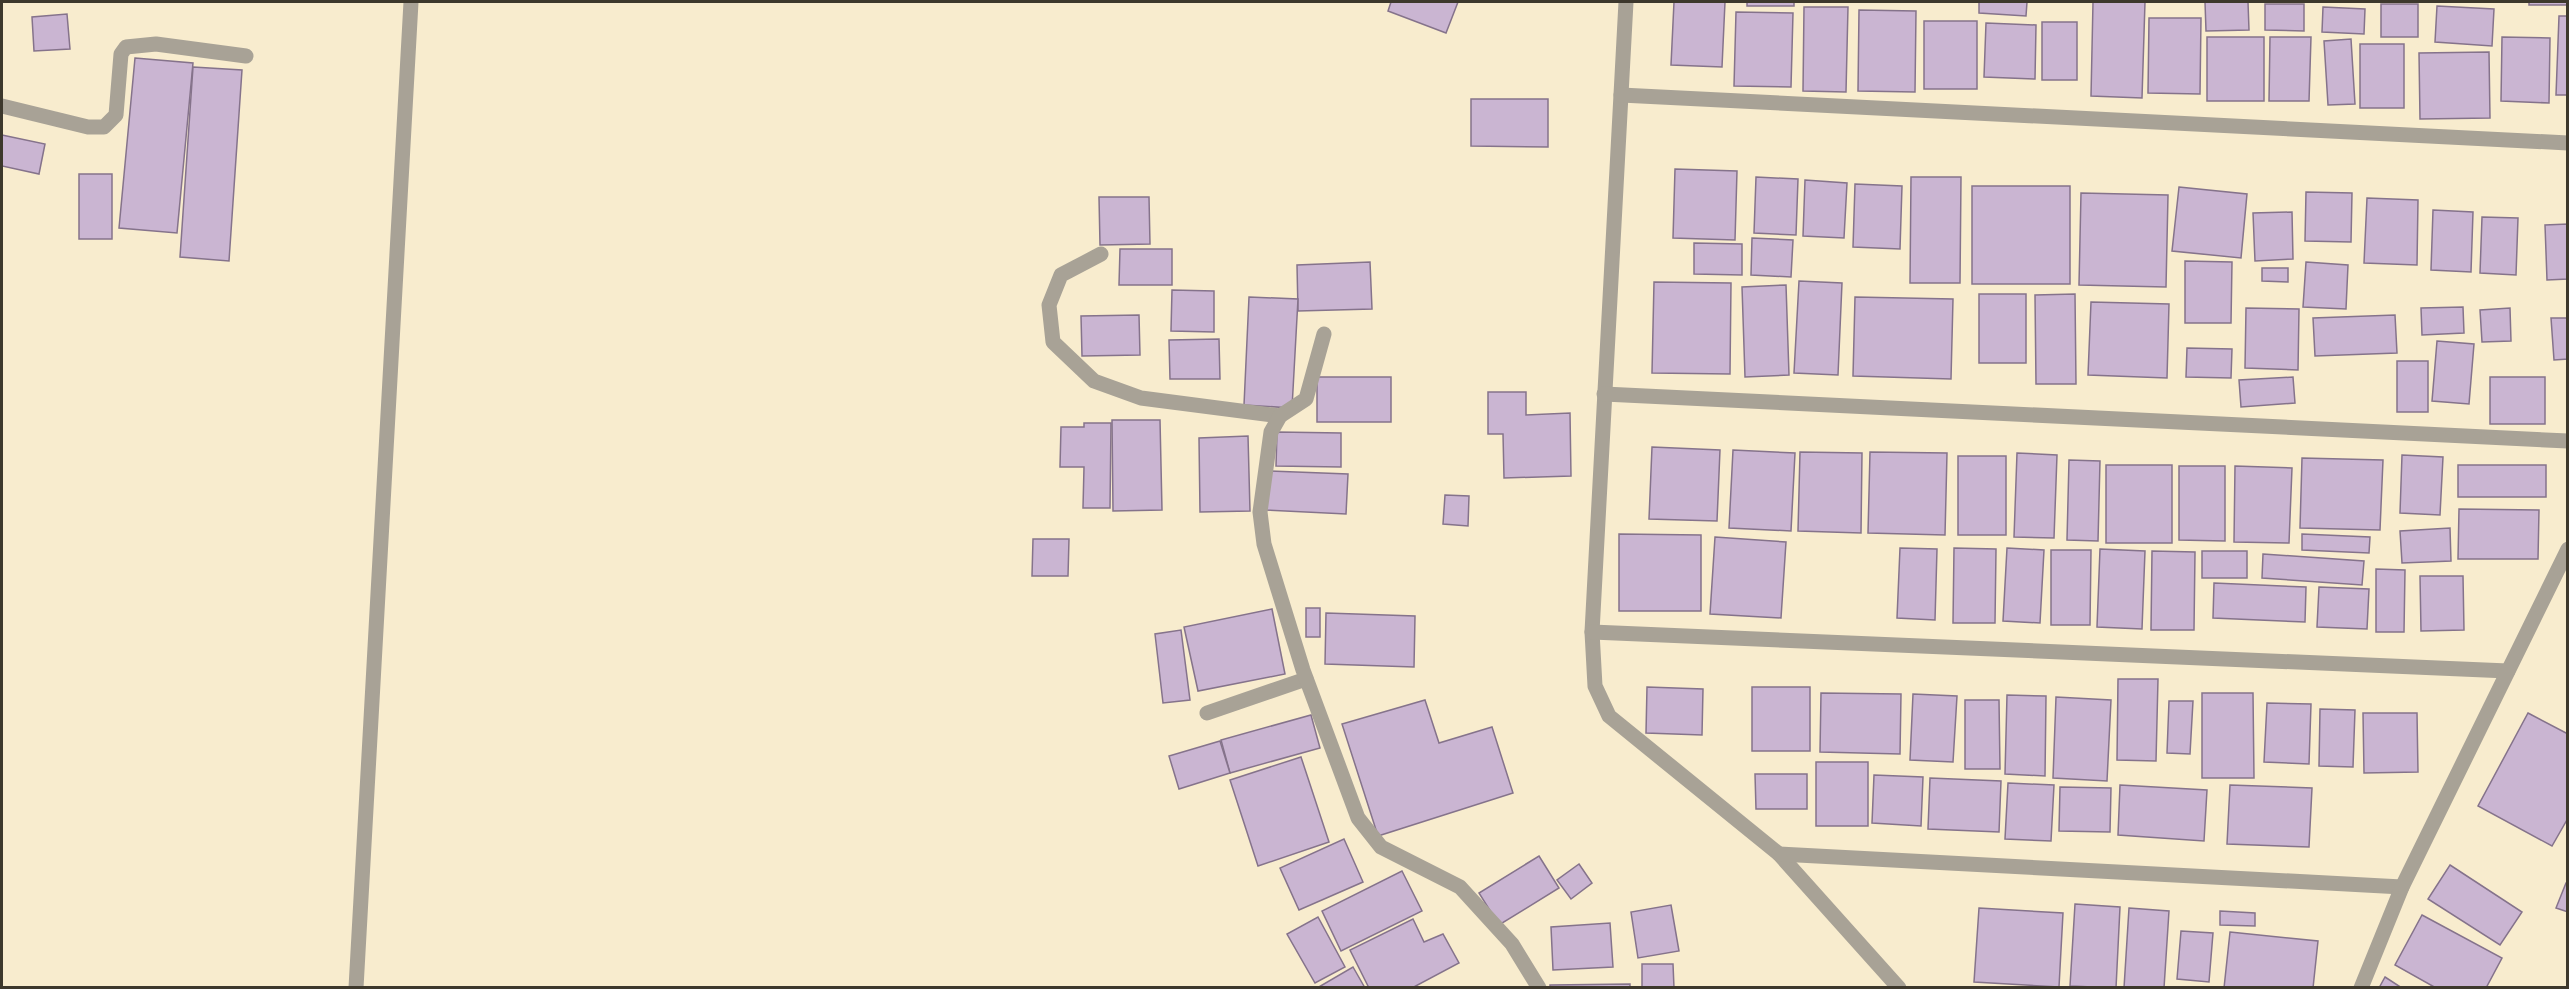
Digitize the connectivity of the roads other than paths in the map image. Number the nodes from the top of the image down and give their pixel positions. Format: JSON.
{"nodes":[{"id":1,"x":411,"y":2,"type":"edge"},
{"id":2,"x":1626,"y":2,"type":"edge"},
{"id":3,"x":246,"y":56,"type":"dead end"},
{"id":4,"x":1621,"y":95,"type":"junction"},
{"id":5,"x":2,"y":106,"type":"edge"},
{"id":6,"x":2568,"y":144,"type":"edge"},
{"id":7,"x":1101,"y":254,"type":"dead end"},
{"id":8,"x":1324,"y":334,"type":"dead end"},
{"id":9,"x":1604,"y":394,"type":"junction"},
{"id":10,"x":1280,"y":416,"type":"junction"},
{"id":11,"x":2568,"y":441,"type":"edge"},
{"id":12,"x":2568,"y":549,"type":"edge"},
{"id":13,"x":1592,"y":632,"type":"junction"},
{"id":14,"x":2508,"y":671,"type":"junction"},
{"id":15,"x":1306,"y":679,"type":"junction"},
{"id":16,"x":1208,"y":714,"type":"dead end"},
{"id":17,"x":1779,"y":854,"type":"junction"},
{"id":18,"x":2402,"y":887,"type":"junction"},
{"id":19,"x":356,"y":987,"type":"edge"},
{"id":20,"x":1539,"y":987,"type":"edge"},
{"id":21,"x":1899,"y":987,"type":"edge"},
{"id":22,"x":2361,"y":987,"type":"edge"}],
"edges":[{"from":1,"to":19,"type":"street"},
{"from":2,"to":4,"type":"street"},
{"from":3,"to":5,"type":"street"},
{"from":4,"to":6,"type":"street"},
{"from":4,"to":9,"type":"street"},
{"from":7,"to":10,"type":"street"},
{"from":8,"to":10,"type":"street"},
{"from":9,"to":11,"type":"street"},
{"from":9,"to":13,"type":"street"},
{"from":10,"to":15,"type":"street"},
{"from":12,"to":14,"type":"street"},
{"from":13,"to":14,"type":"street"},
{"from":13,"to":17,"type":"street"},
{"from":14,"to":18,"type":"street"},
{"from":15,"to":16,"type":"street"},
{"from":15,"to":20,"type":"street"},
{"from":17,"to":18,"type":"street"},
{"from":17,"to":21,"type":"street"},
{"from":18,"to":22,"type":"street"}]}
